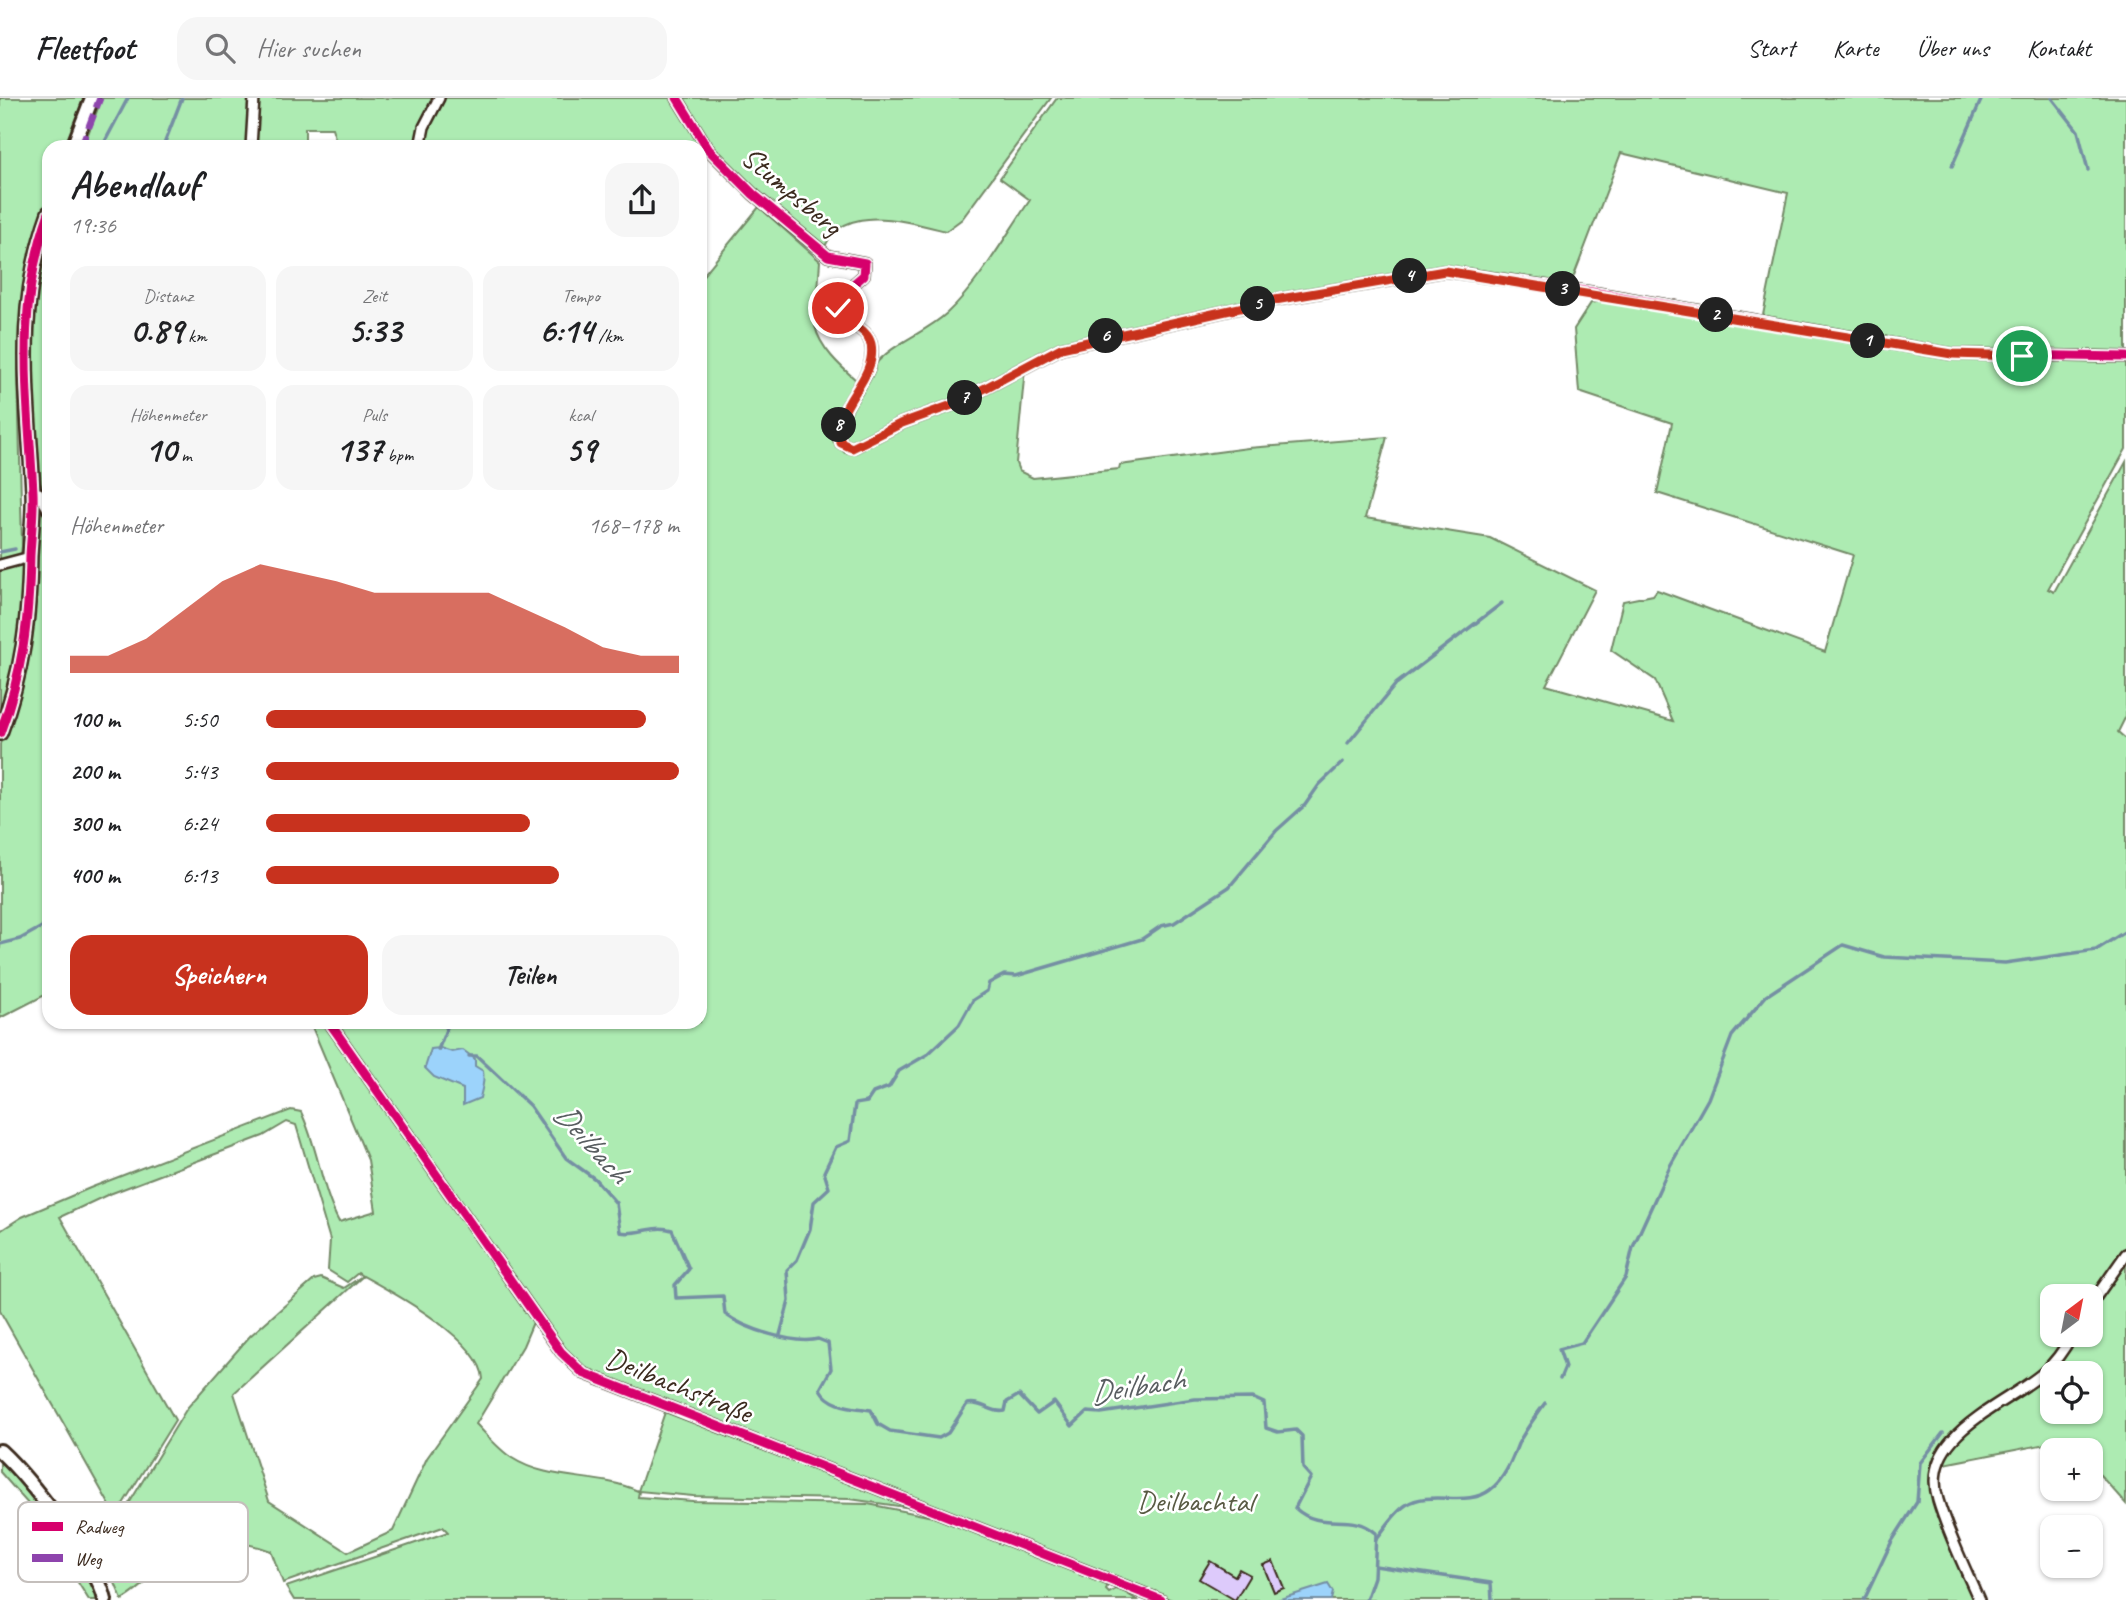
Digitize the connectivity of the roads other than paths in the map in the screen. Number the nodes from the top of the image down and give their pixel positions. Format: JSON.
{"nodes":[{"id":1,"x":92,"y":98,"type":"edge"},
{"id":2,"x":254,"y":98,"type":"edge"},
{"id":3,"x":439,"y":98,"type":"edge"},
{"id":4,"x":677,"y":98,"type":"edge"},
{"id":5,"x":76,"y":140,"type":"edge"},
{"id":6,"x":251,"y":140,"type":"edge"},
{"id":7,"x":421,"y":140,"type":"edge"},
{"id":8,"x":703,"y":140,"type":"edge"},
{"id":9,"x":707,"y":147,"type":"edge"},
{"id":10,"x":42,"y":232,"type":"edge"},
{"id":11,"x":2126,"y":357,"type":"edge"},
{"id":12,"x":33,"y":495,"type":"junction"},
{"id":13,"x":42,"y":498,"type":"edge"},
{"id":14,"x":30,"y":557,"type":"junction"},
{"id":15,"x":0,"y":565,"type":"edge"},
{"id":16,"x":0,"y":733,"type":"edge"},
{"id":17,"x":335,"y":1029,"type":"edge"},
{"id":18,"x":2126,"y":1254,"type":"edge"},
{"id":19,"x":2104,"y":1285,"type":"edge"},
{"id":20,"x":2065,"y":1348,"type":"edge"},
{"id":21,"x":0,"y":1451,"type":"edge"},
{"id":22,"x":44,"y":1502,"type":"edge"},
{"id":23,"x":97,"y":1582,"type":"edge"},
{"id":24,"x":105,"y":1600,"type":"edge"},
{"id":25,"x":1161,"y":1600,"type":"edge"},
{"id":26,"x":1979,"y":1600,"type":"edge"}],
"edges":[{"from":1,"to":5,"type":"main road"},
{"from":2,"to":6,"type":"street"},
{"from":3,"to":7,"type":"street"},
{"from":4,"to":8,"type":"street","name":"Stumpsberg"},
{"from":9,"to":11,"type":"street","name":"Stumpsberg"},
{"from":10,"to":12,"type":"main road"},
{"from":12,"to":13,"type":"street"},
{"from":12,"to":14,"type":"main road"},
{"from":14,"to":15,"type":"street"},
{"from":14,"to":16,"type":"main road"},
{"from":17,"to":25,"type":"street","name":"Deilbachstraße"},
{"from":18,"to":19,"type":"street"},
{"from":20,"to":26,"type":"street"},
{"from":21,"to":22,"type":"main road"},
{"from":23,"to":24,"type":"main road"}]}
